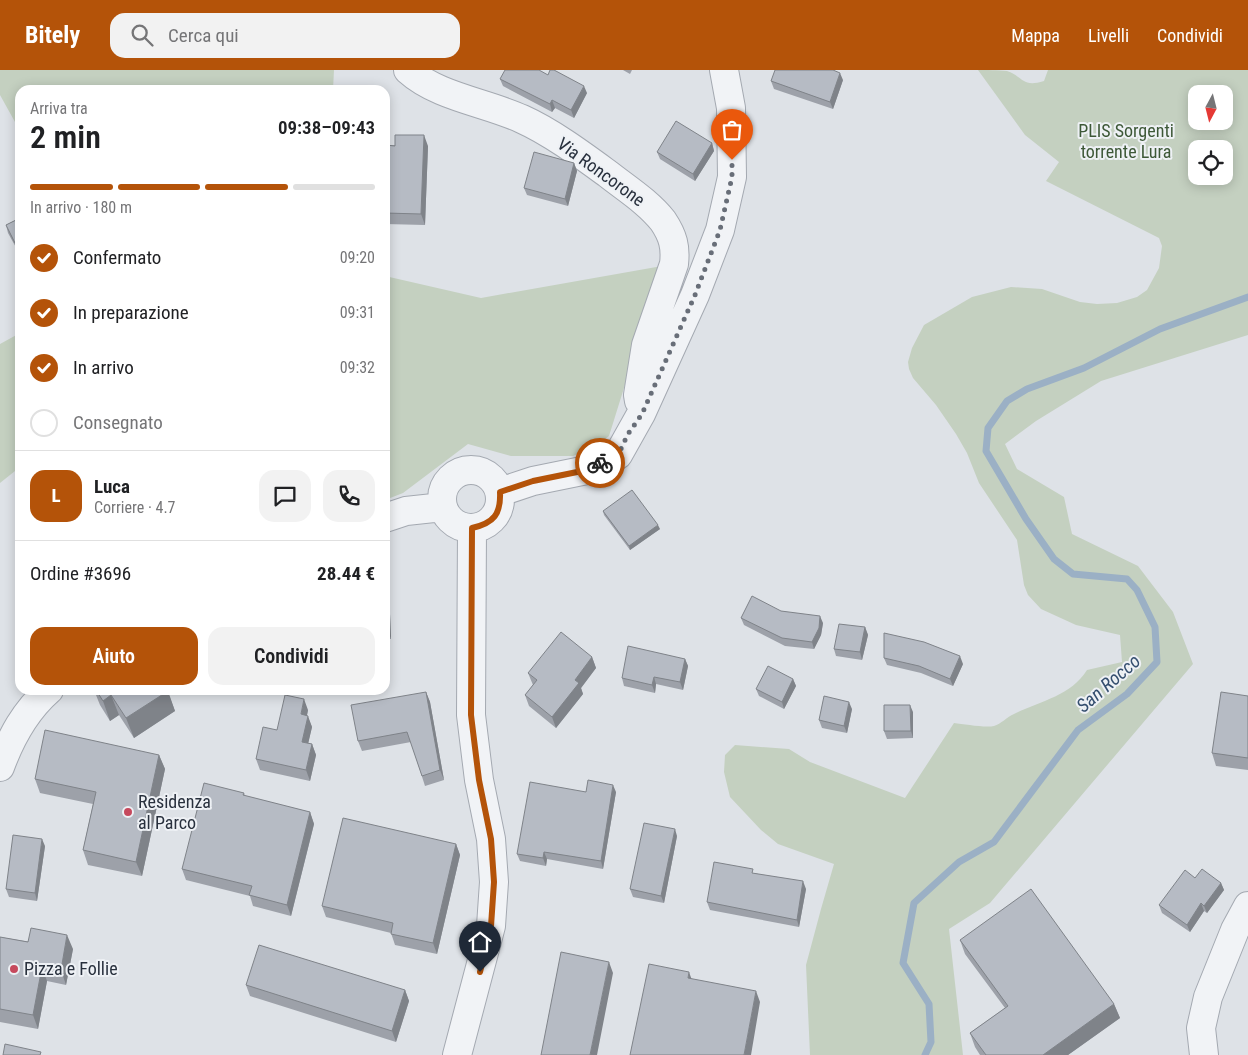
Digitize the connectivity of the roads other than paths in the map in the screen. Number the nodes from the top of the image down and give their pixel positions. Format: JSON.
{"nodes":[{"id":1,"x":408,"y":70,"type":"edge"},
{"id":2,"x":724,"y":70,"type":"edge"},
{"id":3,"x":642,"y":414,"type":"junction"},
{"id":4,"x":500,"y":492,"type":"junction"},
{"id":5,"x":443,"y":506,"type":"junction"},
{"id":6,"x":390,"y":516,"type":"edge"},
{"id":7,"x":472,"y":528,"type":"junction"},
{"id":8,"x":44,"y":695,"type":"edge"},
{"id":9,"x":0,"y":767,"type":"edge"},
{"id":10,"x":1248,"y":906,"type":"edge"},
{"id":11,"x":457,"y":1055,"type":"edge"},
{"id":12,"x":1204,"y":1055,"type":"edge"}],
"edges":[{"from":1,"to":3,"type":"street","name":"Via Roncorone"},
{"from":2,"to":3,"type":"street"},
{"from":3,"to":4,"type":"street"},
{"from":4,"to":5,"type":"street"},
{"from":4,"to":7,"type":"street"},
{"from":5,"to":6,"type":"street"},
{"from":5,"to":7,"type":"street"},
{"from":7,"to":11,"type":"street"},
{"from":8,"to":9,"type":"street"},
{"from":10,"to":12,"type":"street"}]}
